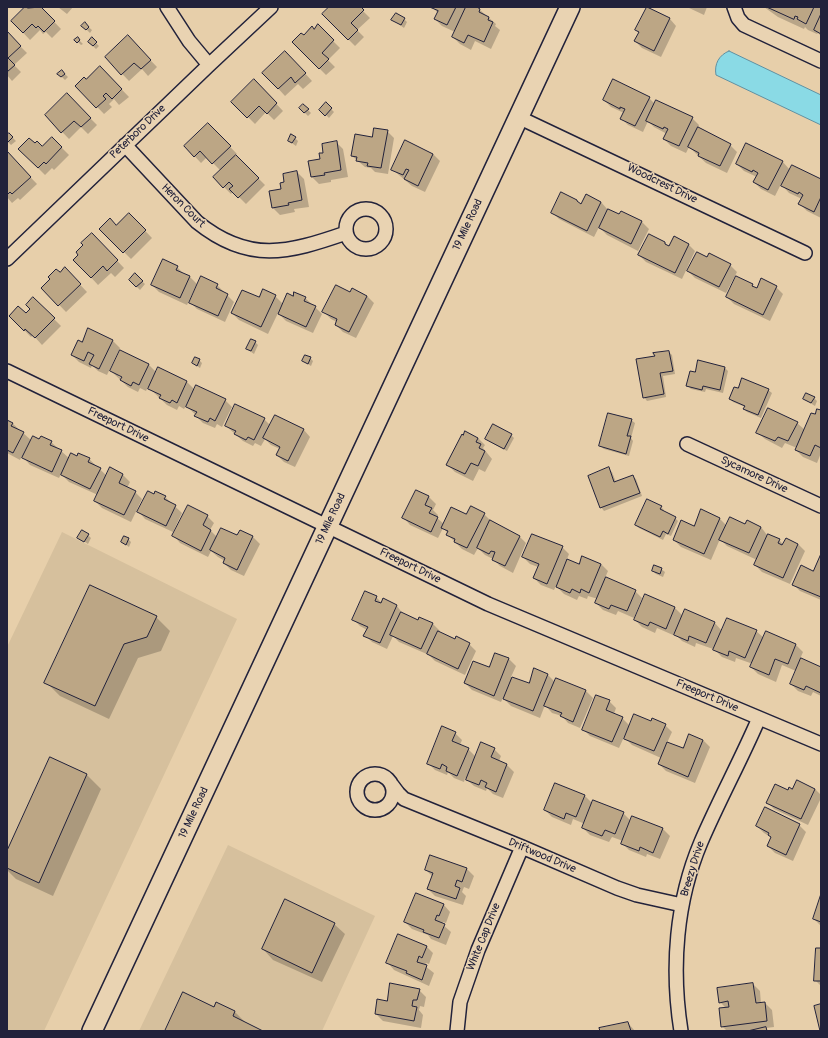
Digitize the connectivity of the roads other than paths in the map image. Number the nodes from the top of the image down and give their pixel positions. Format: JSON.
{"nodes":[{"id":1,"x":167,"y":7,"type":"edge"},
{"id":2,"x":271,"y":7,"type":"edge"},
{"id":3,"x":570,"y":7,"type":"edge"},
{"id":4,"x":736,"y":12,"type":"edge"},
{"id":5,"x":821,"y":61,"type":"edge"},
{"id":6,"x":209,"y":65,"type":"junction"},
{"id":7,"x":518,"y":117,"type":"junction"},
{"id":8,"x":125,"y":145,"type":"junction"},
{"id":9,"x":346,"y":233,"type":"dead end"},
{"id":10,"x":804,"y":253,"type":"dead end"},
{"id":11,"x":7,"y":259,"type":"edge"},
{"id":12,"x":7,"y":371,"type":"edge"},
{"id":13,"x":687,"y":444,"type":"dead end"},
{"id":14,"x":821,"y":506,"type":"edge"},
{"id":15,"x":328,"y":526,"type":"junction"},
{"id":16,"x":759,"y":718,"type":"junction"},
{"id":17,"x":821,"y":744,"type":"edge"},
{"id":18,"x":392,"y":785,"type":"junction"},
{"id":19,"x":404,"y":800,"type":"junction"},
{"id":20,"x":386,"y":807,"type":"junction"},
{"id":21,"x":522,"y":847,"type":"junction"},
{"id":22,"x":682,"y":905,"type":"junction"},
{"id":23,"x":92,"y":1031,"type":"edge"},
{"id":24,"x":457,"y":1031,"type":"edge"},
{"id":25,"x":681,"y":1031,"type":"edge"}],
"edges":[{"from":1,"to":6,"type":"street"},
{"from":2,"to":6,"type":"street","name":"Peterboro Drive"},
{"from":3,"to":7,"type":"street","name":"19 Mile Road"},
{"from":4,"to":5,"type":"street"},
{"from":6,"to":8,"type":"street","name":"Peterboro Drive"},
{"from":7,"to":10,"type":"street","name":"Woodcrest Drive"},
{"from":7,"to":15,"type":"street","name":"19 Mile Road"},
{"from":8,"to":9,"type":"street","name":"Heron Court"},
{"from":8,"to":11,"type":"street","name":"Peterboro Drive"},
{"from":12,"to":15,"type":"street","name":"Freeport Drive"},
{"from":13,"to":14,"type":"street","name":"Sycamore Drive"},
{"from":15,"to":16,"type":"street","name":"Freeport Drive"},
{"from":15,"to":23,"type":"street","name":"19 Mile Road"},
{"from":16,"to":17,"type":"street","name":"Freeport Drive"},
{"from":16,"to":22,"type":"street","name":"Breezy Drive"},
{"from":18,"to":19,"type":"street","name":"Driftwood Drive"},
{"from":18,"to":20,"type":"street"},
{"from":18,"to":20,"type":"street","name":"Driftwood Drive"},
{"from":19,"to":20,"type":"street","name":"Driftwood Drive"},
{"from":19,"to":21,"type":"street","name":"Driftwood Drive"},
{"from":21,"to":22,"type":"street","name":"Driftwood Drive"},
{"from":21,"to":24,"type":"street","name":"White Cap Drive"},
{"from":22,"to":25,"type":"street","name":"Breezy Drive"}]}
